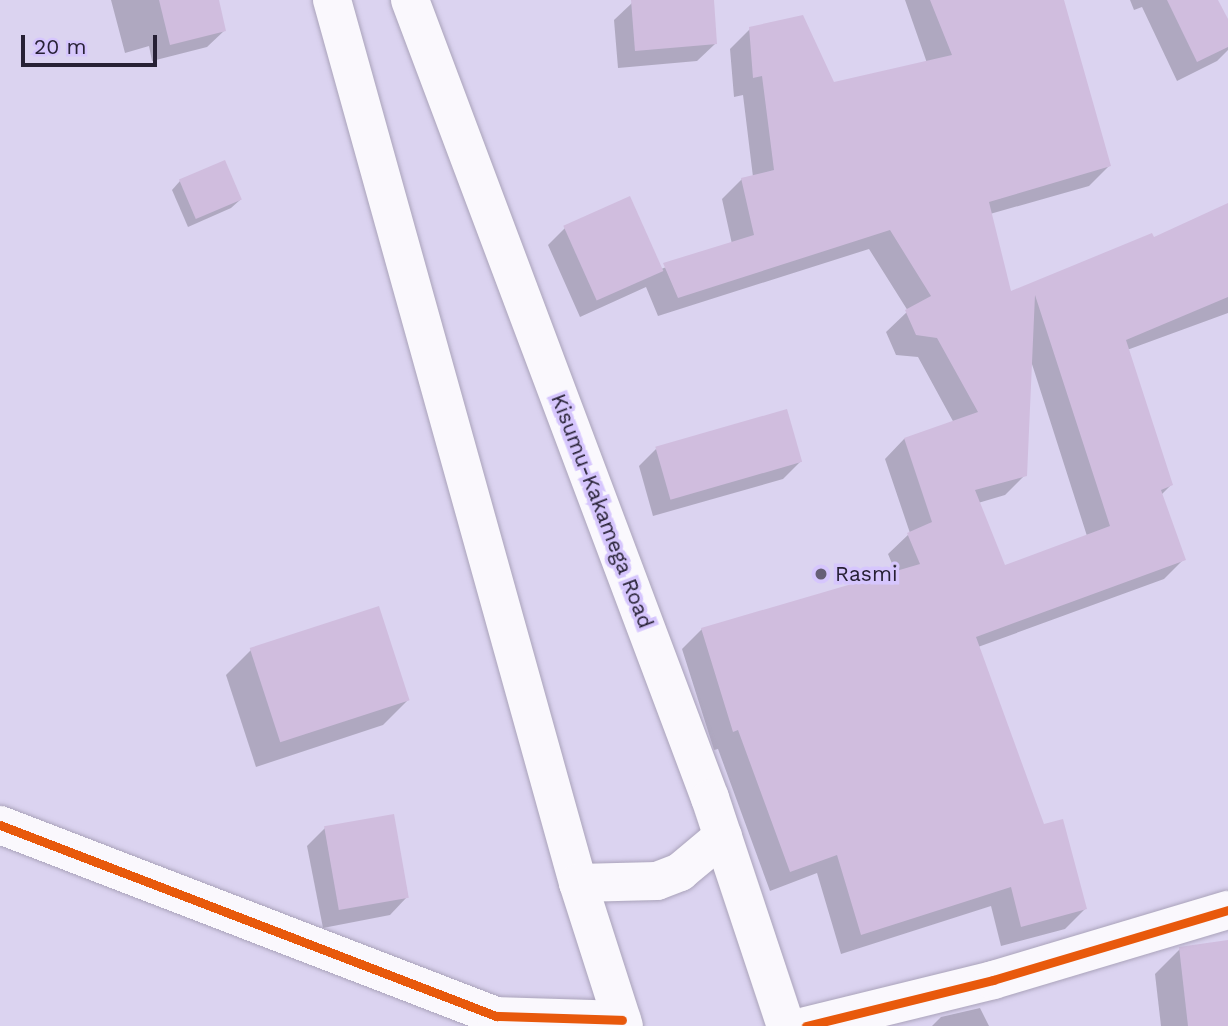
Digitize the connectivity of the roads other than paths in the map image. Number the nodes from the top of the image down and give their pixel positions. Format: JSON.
{"nodes":[{"id":1,"x":332,"y":0,"type":"edge"},
{"id":2,"x":410,"y":0,"type":"edge"},
{"id":3,"x":0,"y":825,"type":"edge"},
{"id":4,"x":723,"y":836,"type":"junction"},
{"id":5,"x":578,"y":883,"type":"junction"},
{"id":6,"x":1228,"y":910,"type":"edge"},
{"id":7,"x":623,"y":1023,"type":"edge"},
{"id":8,"x":786,"y":1026,"type":"edge"},
{"id":9,"x":806,"y":1026,"type":"edge"}],
"edges":[{"from":1,"to":5,"type":"main road"},
{"from":2,"to":4,"type":"main road","name":"Kisumu-Kakamega Road"},
{"from":3,"to":7,"type":"main road"},
{"from":4,"to":5,"type":"main road"},
{"from":4,"to":8,"type":"main road","name":"Kisumu-Kakamega Road"},
{"from":5,"to":7,"type":"main road"},
{"from":6,"to":9,"type":"main road"}]}
